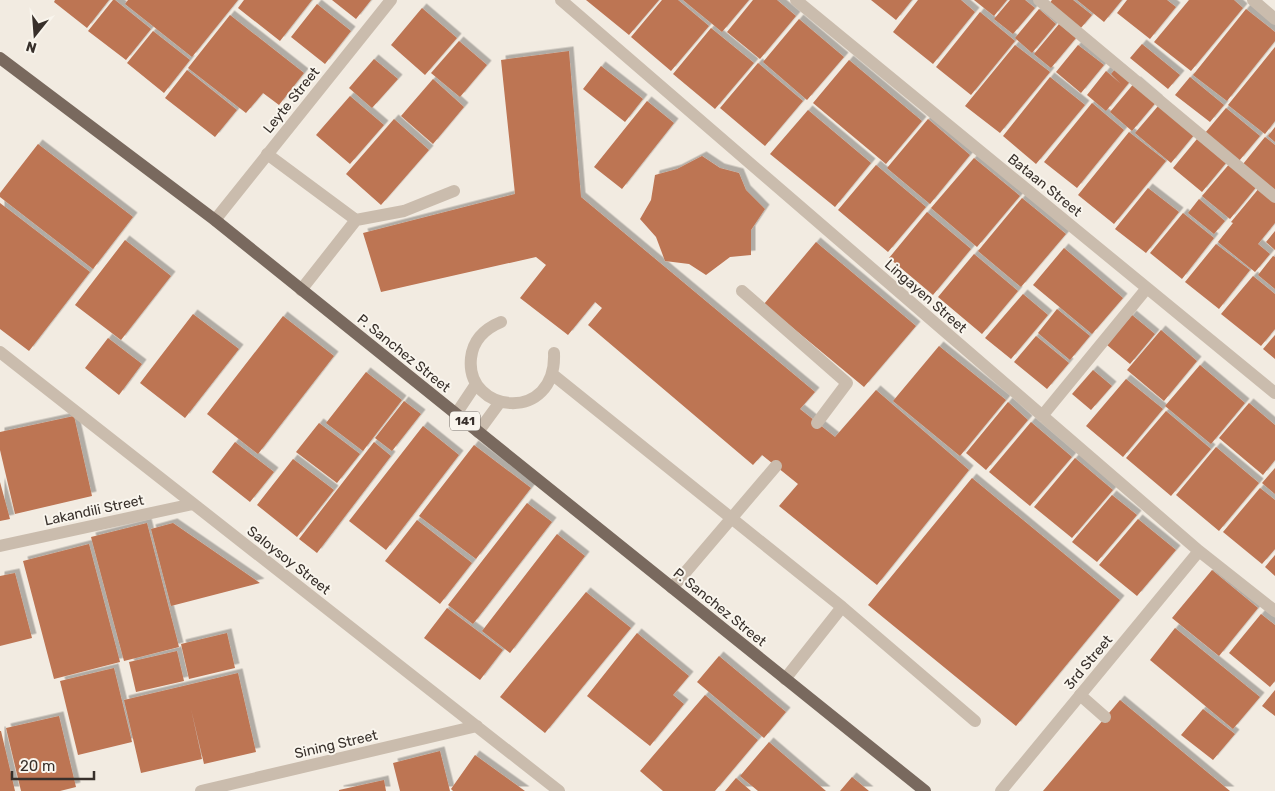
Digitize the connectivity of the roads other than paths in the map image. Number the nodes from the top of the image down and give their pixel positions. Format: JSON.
{"nodes":[{"id":1,"x":391,"y":0,"type":"edge"},
{"id":2,"x":561,"y":0,"type":"edge"},
{"id":3,"x":796,"y":0,"type":"edge"},
{"id":4,"x":1039,"y":0,"type":"edge"},
{"id":5,"x":1253,"y":0,"type":"edge"},
{"id":6,"x":1275,"y":19,"type":"edge"},
{"id":7,"x":0,"y":58,"type":"edge"},
{"id":8,"x":267,"y":154,"type":"junction"},
{"id":9,"x":454,"y":192,"type":"dead end"},
{"id":10,"x":1275,"y":197,"type":"edge"},
{"id":11,"x":215,"y":220,"type":"junction"},
{"id":12,"x":356,"y":220,"type":"junction"},
{"id":13,"x":1147,"y":288,"type":"junction"},
{"id":14,"x":301,"y":290,"type":"junction"},
{"id":15,"x":742,"y":291,"type":"dead end"},
{"id":16,"x":501,"y":322,"type":"dead end"},
{"id":17,"x":0,"y":352,"type":"edge"},
{"id":18,"x":554,"y":353,"type":"dead end"},
{"id":19,"x":552,"y":374,"type":"junction"},
{"id":20,"x":476,"y":384,"type":"junction"},
{"id":21,"x":1275,"y":394,"type":"edge"},
{"id":22,"x":500,"y":402,"type":"junction"},
{"id":23,"x":456,"y":414,"type":"junction"},
{"id":24,"x":1042,"y":416,"type":"junction"},
{"id":25,"x":817,"y":422,"type":"dead end"},
{"id":26,"x":478,"y":432,"type":"junction"},
{"id":27,"x":776,"y":466,"type":"dead end"},
{"id":28,"x":193,"y":504,"type":"junction"},
{"id":29,"x":732,"y":518,"type":"junction"},
{"id":30,"x":0,"y":546,"type":"edge"},
{"id":31,"x":1200,"y":552,"type":"junction"},
{"id":32,"x":672,"y":588,"type":"junction"},
{"id":33,"x":842,"y":607,"type":"junction"},
{"id":34,"x":1275,"y":611,"type":"edge"},
{"id":35,"x":785,"y":679,"type":"junction"},
{"id":36,"x":1080,"y":695,"type":"junction"},
{"id":37,"x":1105,"y":717,"type":"dead end"},
{"id":38,"x":976,"y":721,"type":"dead end"},
{"id":39,"x":477,"y":726,"type":"junction"},
{"id":40,"x":201,"y":791,"type":"edge"},
{"id":41,"x":559,"y":791,"type":"edge"},
{"id":42,"x":925,"y":791,"type":"edge"},
{"id":43,"x":1001,"y":791,"type":"edge"}],
"edges":[{"from":1,"to":8,"type":"street","name":"Leyte Street"},
{"from":2,"to":24,"type":"street","name":"Lingayen Street"},
{"from":3,"to":13,"type":"street","name":"Bataan Street"},
{"from":4,"to":10,"type":"street"},
{"from":5,"to":6,"type":"street"},
{"from":7,"to":11,"type":"main road","name":"P. Sanchez Street","number":"141"},
{"from":8,"to":11,"type":"street","name":"Leyte Street"},
{"from":8,"to":12,"type":"street"},
{"from":9,"to":12,"type":"street"},
{"from":11,"to":14,"type":"main road","name":"P. Sanchez Street","number":"141"},
{"from":12,"to":14,"type":"street"},
{"from":13,"to":21,"type":"street","name":"Bataan Street"},
{"from":13,"to":24,"type":"street"},
{"from":14,"to":23,"type":"main road","name":"P. Sanchez Street","number":"141"},
{"from":15,"to":25,"type":"street"},
{"from":16,"to":20,"type":"street"},
{"from":17,"to":28,"type":"street","name":"Saloysoy Street"},
{"from":18,"to":19,"type":"street"},
{"from":19,"to":22,"type":"street"},
{"from":19,"to":29,"type":"street"},
{"from":20,"to":22,"type":"street"},
{"from":20,"to":23,"type":"street"},
{"from":22,"to":26,"type":"street"},
{"from":23,"to":26,"type":"main road","name":"P. Sanchez Street","number":"141"},
{"from":24,"to":31,"type":"street","name":"Lingayen Street"},
{"from":26,"to":32,"type":"main road","name":"P. Sanchez Street","number":"141"},
{"from":27,"to":29,"type":"street"},
{"from":28,"to":30,"type":"street","name":"Lakandili Street"},
{"from":28,"to":39,"type":"street","name":"Saloysoy Street"},
{"from":29,"to":32,"type":"street"},
{"from":29,"to":33,"type":"street"},
{"from":31,"to":34,"type":"street","name":"Lingayen Street"},
{"from":31,"to":36,"type":"street","name":"3rd Street"},
{"from":32,"to":35,"type":"main road","name":"P. Sanchez Street","number":"141"},
{"from":33,"to":35,"type":"street"},
{"from":33,"to":38,"type":"street"},
{"from":35,"to":42,"type":"main road","name":"P. Sanchez Street","number":"141"},
{"from":36,"to":37,"type":"street"},
{"from":36,"to":43,"type":"street","name":"3rd Street"},
{"from":39,"to":40,"type":"street","name":"Sining Street"},
{"from":39,"to":41,"type":"street","name":"Saloysoy Street"}]}
